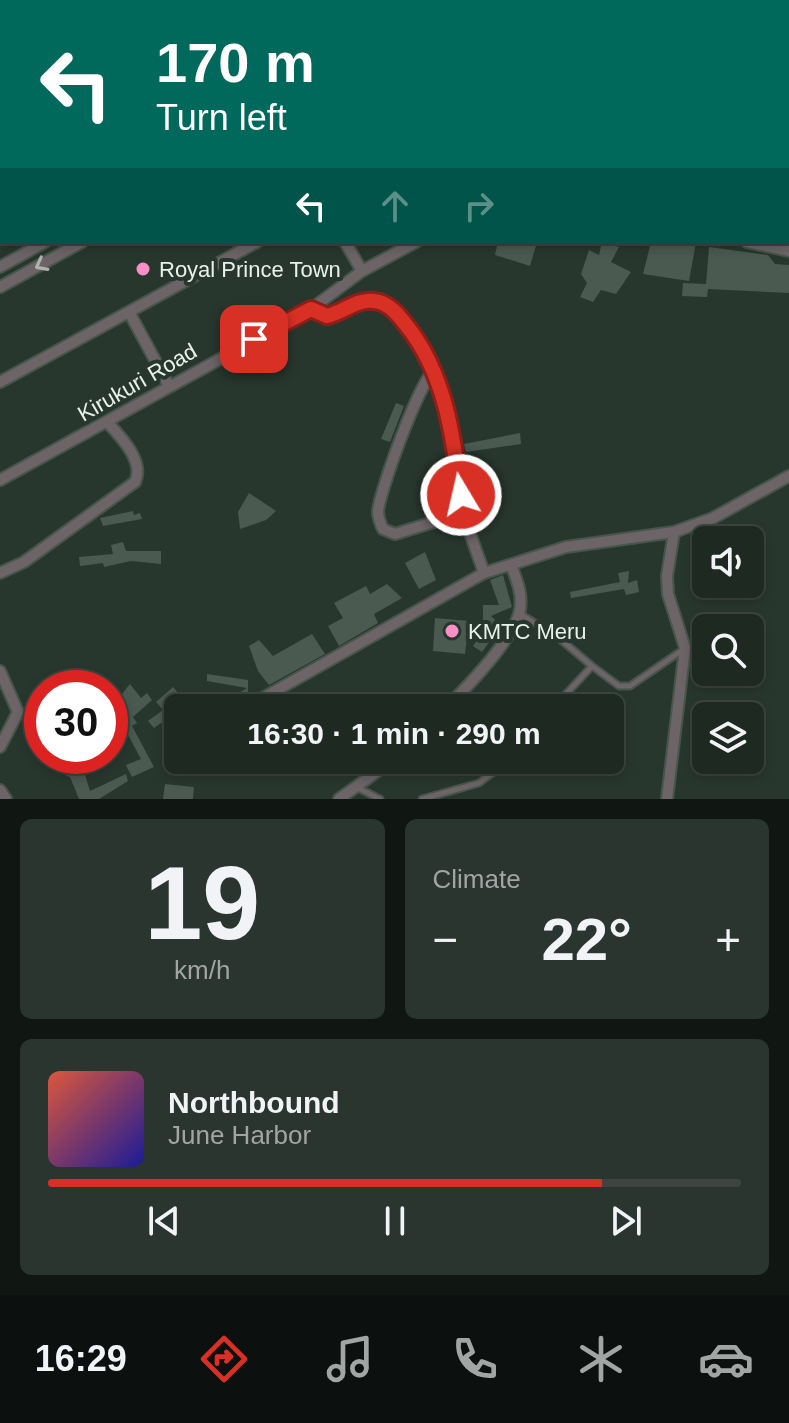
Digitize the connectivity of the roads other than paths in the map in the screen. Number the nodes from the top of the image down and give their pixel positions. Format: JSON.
{"nodes":[{"id":1,"x":41,"y":244,"type":"edge"},
{"id":2,"x":78,"y":244,"type":"edge"},
{"id":3,"x":253,"y":244,"type":"edge"},
{"id":4,"x":346,"y":244,"type":"edge"},
{"id":5,"x":412,"y":244,"type":"edge"},
{"id":6,"x":756,"y":244,"type":"edge"},
{"id":7,"x":789,"y":251,"type":"edge"},
{"id":8,"x":0,"y":267,"type":"edge"},
{"id":9,"x":362,"y":271,"type":"junction"},
{"id":10,"x":0,"y":287,"type":"edge"},
{"id":11,"x":311,"y":309,"type":"junction"},
{"id":12,"x":129,"y":312,"type":"junction"},
{"id":13,"x":434,"y":371,"type":"junction"},
{"id":14,"x":0,"y":382,"type":"edge"},
{"id":15,"x":169,"y":386,"type":"junction"},
{"id":16,"x":108,"y":423,"type":"junction"},
{"id":17,"x":789,"y":476,"type":"edge"},
{"id":18,"x":0,"y":480,"type":"edge"},
{"id":19,"x":463,"y":513,"type":"junction"},
{"id":20,"x":674,"y":532,"type":"junction"},
{"id":21,"x":511,"y":565,"type":"junction"},
{"id":22,"x":0,"y":573,"type":"edge"},
{"id":23,"x":484,"y":573,"type":"junction"},
{"id":24,"x":519,"y":613,"type":"junction"},
{"id":25,"x":685,"y":648,"type":"junction"},
{"id":26,"x":592,"y":666,"type":"junction"},
{"id":27,"x":0,"y":671,"type":"edge"},
{"id":28,"x":270,"y":694,"type":"edge"},
{"id":29,"x":458,"y":694,"type":"edge"},
{"id":30,"x":566,"y":694,"type":"edge"},
{"id":31,"x":0,"y":747,"type":"edge"},
{"id":32,"x":376,"y":774,"type":"edge"},
{"id":33,"x":491,"y":774,"type":"edge"},
{"id":34,"x":358,"y":788,"type":"junction"},
{"id":35,"x":0,"y":790,"type":"edge"},
{"id":36,"x":6,"y":799,"type":"edge"},
{"id":37,"x":339,"y":799,"type":"edge"},
{"id":38,"x":380,"y":799,"type":"edge"},
{"id":39,"x":422,"y":799,"type":"edge"},
{"id":40,"x":667,"y":799,"type":"edge"}],
"edges":[{"from":1,"to":8,"type":"street"},
{"from":2,"to":10,"type":"street","one_way":true},
{"from":3,"to":12,"type":"street"},
{"from":4,"to":9,"type":"street"},
{"from":5,"to":9,"type":"street","name":"Kirukuri Road"},
{"from":6,"to":7,"type":"street"},
{"from":9,"to":11,"type":"street","name":"Kirukuri Road"},
{"from":11,"to":13,"type":"street"},
{"from":11,"to":15,"type":"street","name":"Kirukuri Road"},
{"from":12,"to":14,"type":"street"},
{"from":12,"to":15,"type":"street"},
{"from":13,"to":19,"type":"street"},
{"from":13,"to":19,"type":"street"},
{"from":15,"to":16,"type":"street","name":"Kirukuri Road"},
{"from":16,"to":18,"type":"street","name":"Kirukuri Road"},
{"from":16,"to":22,"type":"street"},
{"from":17,"to":20,"type":"street"},
{"from":19,"to":23,"type":"street"},
{"from":20,"to":21,"type":"street"},
{"from":20,"to":25,"type":"street"},
{"from":21,"to":23,"type":"street"},
{"from":21,"to":24,"type":"street"},
{"from":23,"to":28,"type":"street"},
{"from":24,"to":26,"type":"lane"},
{"from":24,"to":29,"type":"street"},
{"from":25,"to":26,"type":"lane"},
{"from":25,"to":40,"type":"street"},
{"from":26,"to":30,"type":"lane"},
{"from":27,"to":31,"type":"street"},
{"from":32,"to":34,"type":"street"},
{"from":33,"to":39,"type":"lane"},
{"from":34,"to":37,"type":"street"},
{"from":34,"to":38,"type":"lane"},
{"from":35,"to":36,"type":"street"}]}
